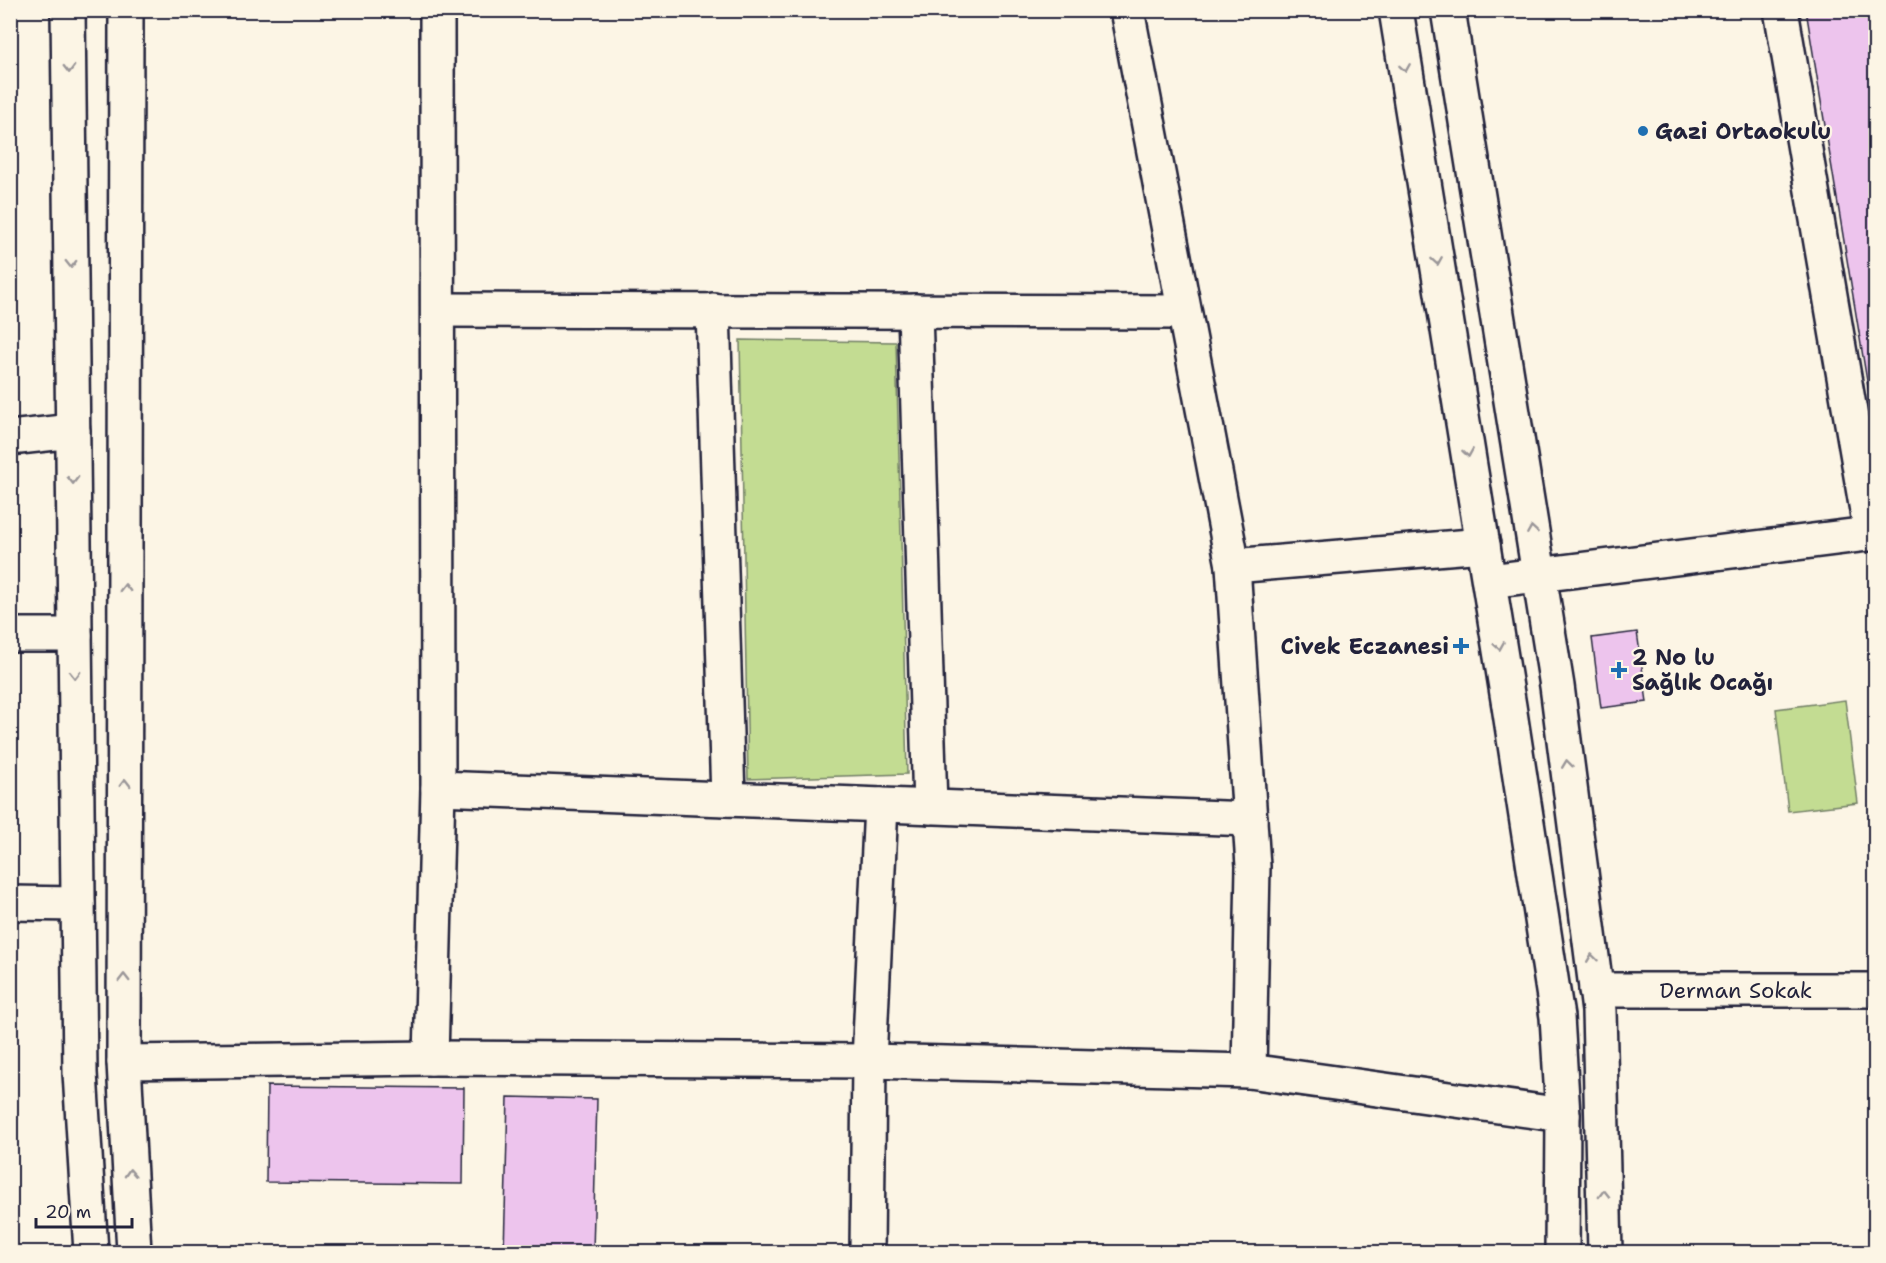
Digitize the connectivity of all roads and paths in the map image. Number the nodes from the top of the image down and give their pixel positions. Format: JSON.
{"nodes":[{"id":1,"x":68,"y":10,"type":"edge"},
{"id":2,"x":126,"y":10,"type":"edge"},
{"id":3,"x":437,"y":10,"type":"edge"},
{"id":4,"x":1127,"y":10,"type":"edge"},
{"id":5,"x":1396,"y":10,"type":"edge"},
{"id":6,"x":1448,"y":10,"type":"edge"},
{"id":7,"x":1781,"y":10,"type":"edge"},
{"id":8,"x":438,"y":310,"type":"junction"},
{"id":9,"x":713,"y":310,"type":"junction"},
{"id":10,"x":915,"y":311,"type":"junction"},
{"id":11,"x":1184,"y":312,"type":"junction"},
{"id":12,"x":73,"y":431,"type":"junction"},
{"id":13,"x":10,"y":438,"type":"edge"},
{"id":14,"x":1873,"y":533,"type":"edge"},
{"id":15,"x":1483,"y":545,"type":"junction"},
{"id":16,"x":1233,"y":566,"type":"junction"},
{"id":17,"x":1539,"y":574,"type":"junction"},
{"id":18,"x":1489,"y":581,"type":"junction"},
{"id":19,"x":10,"y":635,"type":"edge"},
{"id":20,"x":75,"y":635,"type":"junction"},
{"id":21,"x":438,"y":788,"type":"junction"},
{"id":22,"x":728,"y":799,"type":"junction"},
{"id":23,"x":881,"y":805,"type":"junction"},
{"id":24,"x":930,"y":807,"type":"junction"},
{"id":25,"x":1250,"y":819,"type":"junction"},
{"id":26,"x":10,"y":903,"type":"edge"},
{"id":27,"x":78,"y":904,"type":"junction"},
{"id":28,"x":1596,"y":990,"type":"junction"},
{"id":29,"x":1875,"y":990,"type":"edge"},
{"id":30,"x":431,"y":1058,"type":"junction"},
{"id":31,"x":869,"y":1061,"type":"junction"},
{"id":32,"x":124,"y":1062,"type":"junction"},
{"id":33,"x":1249,"y":1071,"type":"junction"},
{"id":34,"x":1563,"y":1115,"type":"junction"},
{"id":35,"x":91,"y":1252,"type":"edge"},
{"id":36,"x":134,"y":1252,"type":"edge"},
{"id":37,"x":867,"y":1252,"type":"edge"},
{"id":38,"x":1562,"y":1252,"type":"edge"},
{"id":39,"x":1605,"y":1252,"type":"edge"}],
"edges":[{"from":1,"to":12,"type":"street","one_way":true},
{"from":32,"to":2,"type":"street","one_way":true},
{"from":3,"to":8,"type":"street"},
{"from":4,"to":11,"type":"street"},
{"from":5,"to":15,"type":"street","one_way":true},
{"from":17,"to":6,"type":"street","one_way":true},
{"from":7,"to":14,"type":"street"},
{"from":8,"to":9,"type":"street"},
{"from":8,"to":21,"type":"street"},
{"from":9,"to":10,"type":"street"},
{"from":9,"to":22,"type":"street"},
{"from":10,"to":11,"type":"street"},
{"from":10,"to":24,"type":"street"},
{"from":11,"to":16,"type":"street"},
{"from":12,"to":13,"type":"street"},
{"from":12,"to":20,"type":"street","one_way":true},
{"from":14,"to":17,"type":"street"},
{"from":15,"to":16,"type":"street"},
{"from":15,"to":18,"type":"street"},
{"from":16,"to":25,"type":"street"},
{"from":17,"to":18,"type":"street"},
{"from":28,"to":17,"type":"street","one_way":true},
{"from":18,"to":34,"type":"street","one_way":true},
{"from":19,"to":20,"type":"street"},
{"from":20,"to":27,"type":"street","one_way":true},
{"from":21,"to":22,"type":"street"},
{"from":21,"to":30,"type":"street"},
{"from":22,"to":23,"type":"street"},
{"from":23,"to":24,"type":"street"},
{"from":23,"to":31,"type":"street"},
{"from":24,"to":25,"type":"street"},
{"from":25,"to":33,"type":"street"},
{"from":26,"to":27,"type":"street"},
{"from":27,"to":35,"type":"street"},
{"from":28,"to":29,"type":"street","name":"Derman Sokak"},
{"from":39,"to":28,"type":"street","one_way":true},
{"from":30,"to":31,"type":"street"},
{"from":30,"to":32,"type":"street"},
{"from":31,"to":33,"type":"street"},
{"from":31,"to":37,"type":"street"},
{"from":36,"to":32,"type":"street","one_way":true},
{"from":33,"to":34,"type":"street"},
{"from":34,"to":38,"type":"street"}]}
